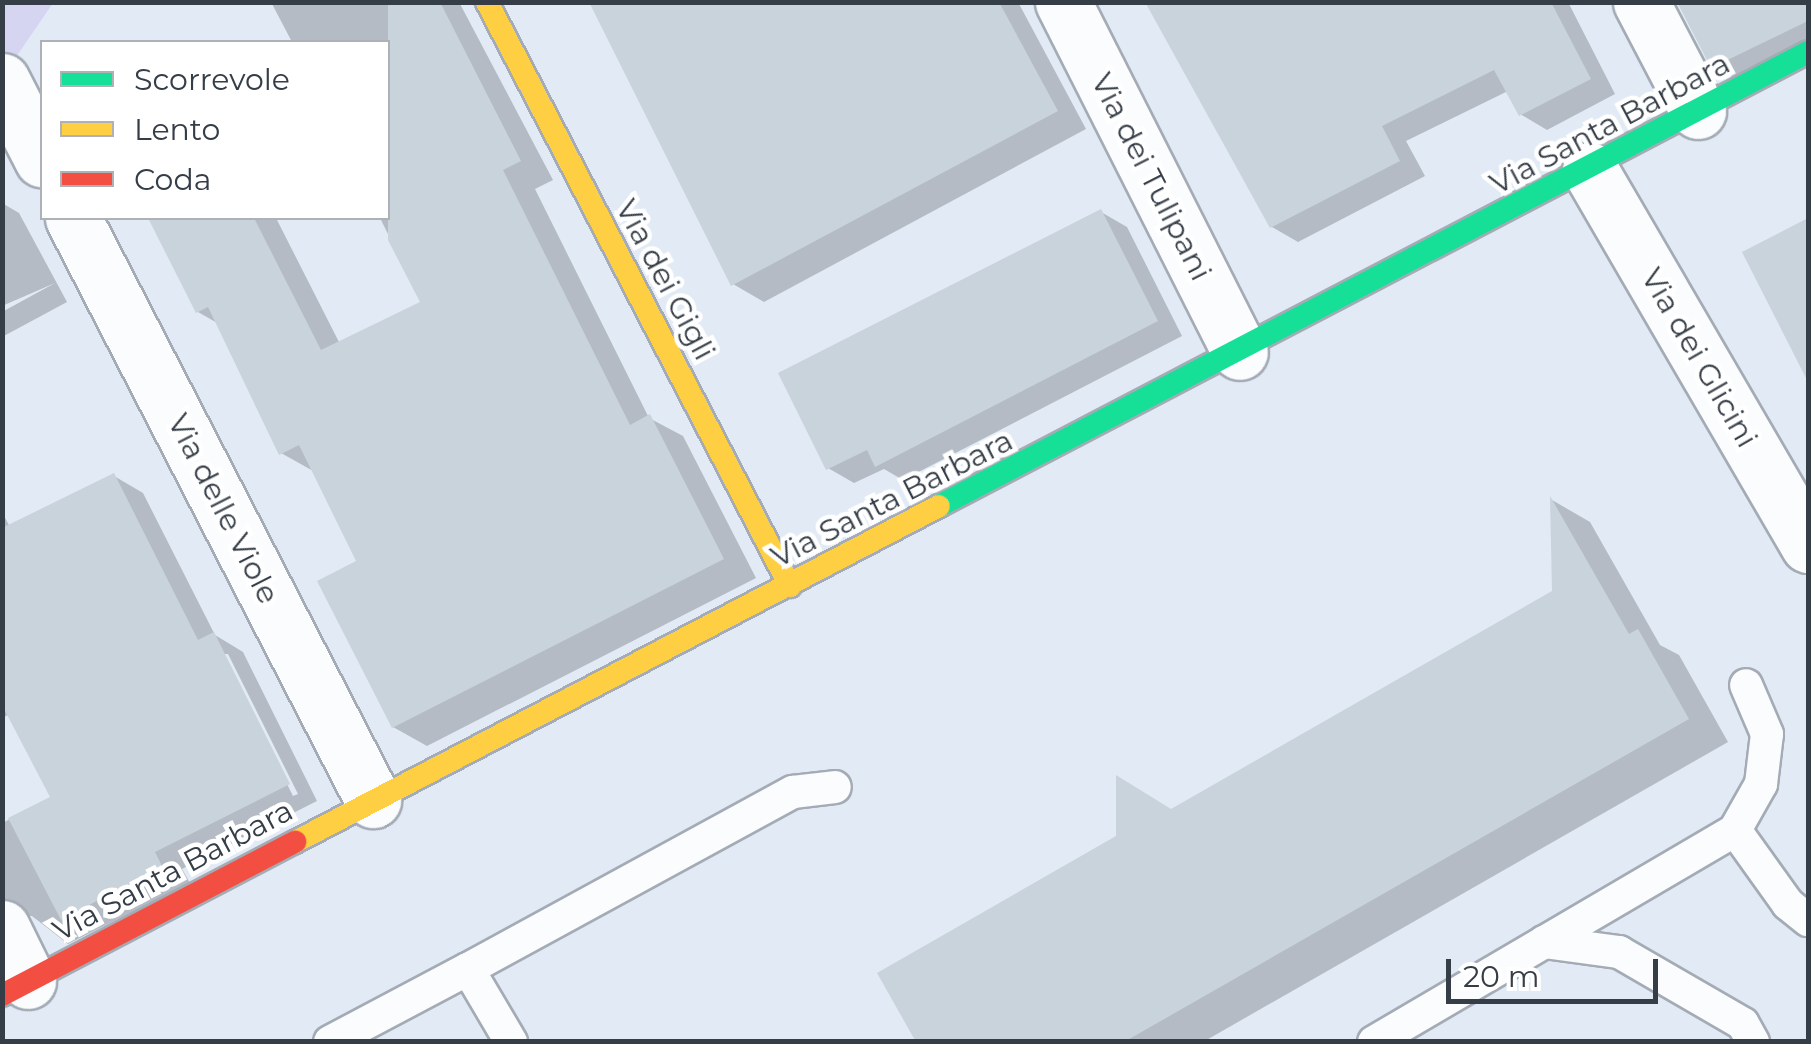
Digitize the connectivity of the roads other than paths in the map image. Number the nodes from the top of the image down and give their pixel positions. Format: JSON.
{"nodes":[{"id":1,"x":487,"y":2,"type":"edge"},
{"id":2,"x":1063,"y":2,"type":"edge"},
{"id":3,"x":1640,"y":2,"type":"edge"},
{"id":4,"x":1808,"y":52,"type":"edge"},
{"id":5,"x":2,"y":82,"type":"edge"},
{"id":6,"x":1698,"y":111,"type":"junction"},
{"id":7,"x":40,"y":155,"type":"edge"},
{"id":8,"x":1590,"y":170,"type":"junction"},
{"id":9,"x":74,"y":220,"type":"edge"},
{"id":10,"x":1240,"y":352,"type":"junction"},
{"id":11,"x":1808,"y":546,"type":"edge"},
{"id":12,"x":790,"y":586,"type":"junction"},
{"id":13,"x":1746,"y":685,"type":"dead end"},
{"id":14,"x":836,"y":787,"type":"dead end"},
{"id":15,"x":373,"y":800,"type":"junction"},
{"id":16,"x":1735,"y":830,"type":"junction"},
{"id":17,"x":1808,"y":920,"type":"edge"},
{"id":18,"x":2,"y":928,"type":"edge"},
{"id":19,"x":1544,"y":942,"type":"junction"},
{"id":20,"x":468,"y":969,"type":"junction"},
{"id":21,"x":16,"y":988,"type":"edge"},
{"id":22,"x":330,"y":1042,"type":"edge"},
{"id":23,"x":511,"y":1042,"type":"edge"},
{"id":24,"x":1374,"y":1042,"type":"edge"},
{"id":25,"x":1754,"y":1042,"type":"edge"}],
"edges":[{"from":1,"to":12,"type":"street","name":"Via dei Gigli"},
{"from":2,"to":10,"type":"street","name":"Via dei Tulipani"},
{"from":3,"to":6,"type":"street"},
{"from":4,"to":6,"type":"street","name":"Via Santa Barbara"},
{"from":5,"to":7,"type":"street"},
{"from":6,"to":8,"type":"street","name":"Via Santa Barbara"},
{"from":8,"to":10,"type":"street","name":"Via Santa Barbara"},
{"from":8,"to":11,"type":"street","name":"Via dei Glicini"},
{"from":9,"to":15,"type":"street","name":"Via delle Viole"},
{"from":10,"to":12,"type":"street","name":"Via Santa Barbara"},
{"from":12,"to":15,"type":"street","name":"Via Santa Barbara"},
{"from":13,"to":16,"type":"lane"},
{"from":14,"to":20,"type":"lane"},
{"from":15,"to":21,"type":"street","name":"Via Santa Barbara"},
{"from":16,"to":17,"type":"lane"},
{"from":16,"to":19,"type":"lane"},
{"from":18,"to":21,"type":"street"},
{"from":19,"to":24,"type":"lane"},
{"from":19,"to":25,"type":"lane"},
{"from":20,"to":22,"type":"lane"},
{"from":20,"to":23,"type":"lane"}]}
